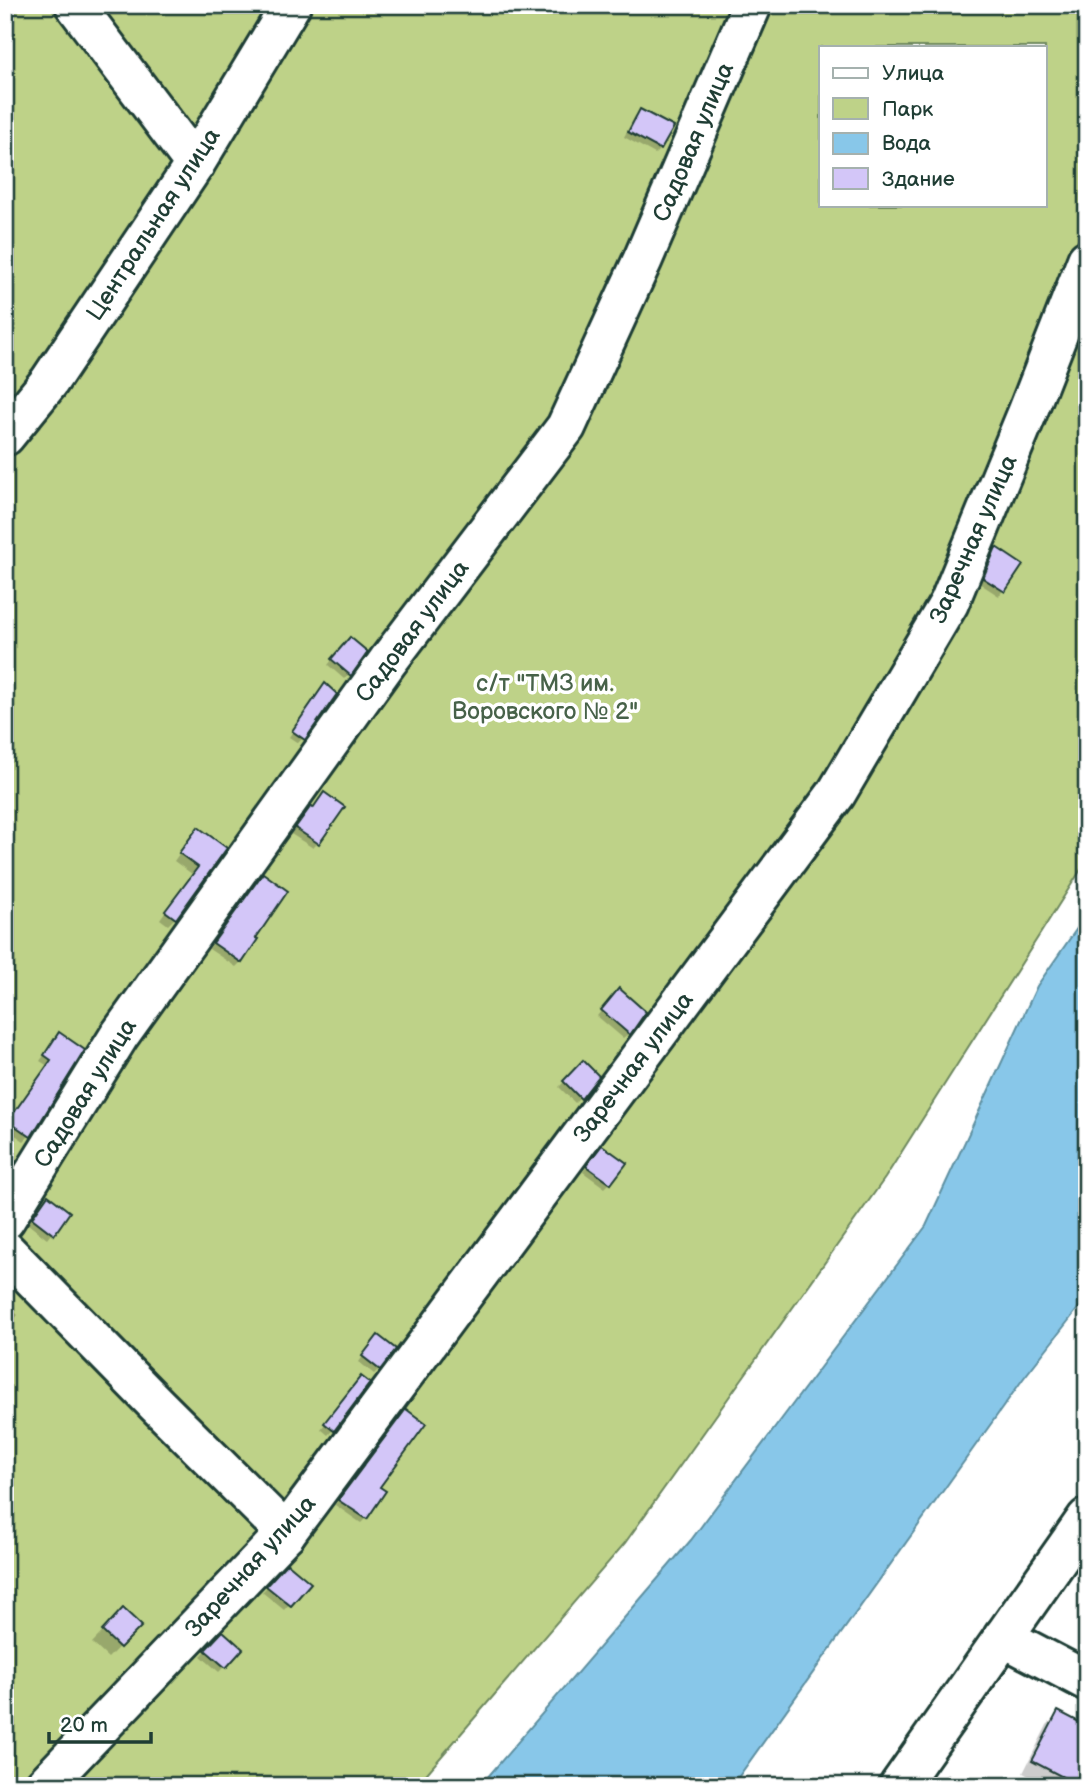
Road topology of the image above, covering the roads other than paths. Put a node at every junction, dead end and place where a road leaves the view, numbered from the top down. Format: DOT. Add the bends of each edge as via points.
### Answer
graph roads {
  1 [pos="75,5"];
  2 [pos="291,5"];
  3 [pos="752,5"];
  4 [pos="195,164"];
  5 [pos="1087,260"];
  6 [pos="5,436"];
  7 [pos="5,1220"];
  8 [pos="5,1250"];
  9 [pos="1087,1518"];
  10 [pos="286,1533"];
  11 [pos="1003,1637"];
  12 [pos="1087,1681"];
  13 [pos="44,1786"];
  14 [pos="899,1786"];
  1 -- 4 [label="street"];
  2 -- 4 [label="street, Центральная улица"];
  3 -- 7 [label="street, Садовая улица" via="566,427 388,662 136,1013"];
  4 -- 6 [label="street, Центральная улица" via="49,382"];
  5 -- 10 [label="street, Заречная улица" via="949,603 836,794"];
  8 -- 10 [label="street"];
  9 -- 11 [label="street"];
  10 -- 13 [label="street, Заречная улица"];
  11 -- 12 [label="street"];
  11 -- 14 [label="street"];
}
